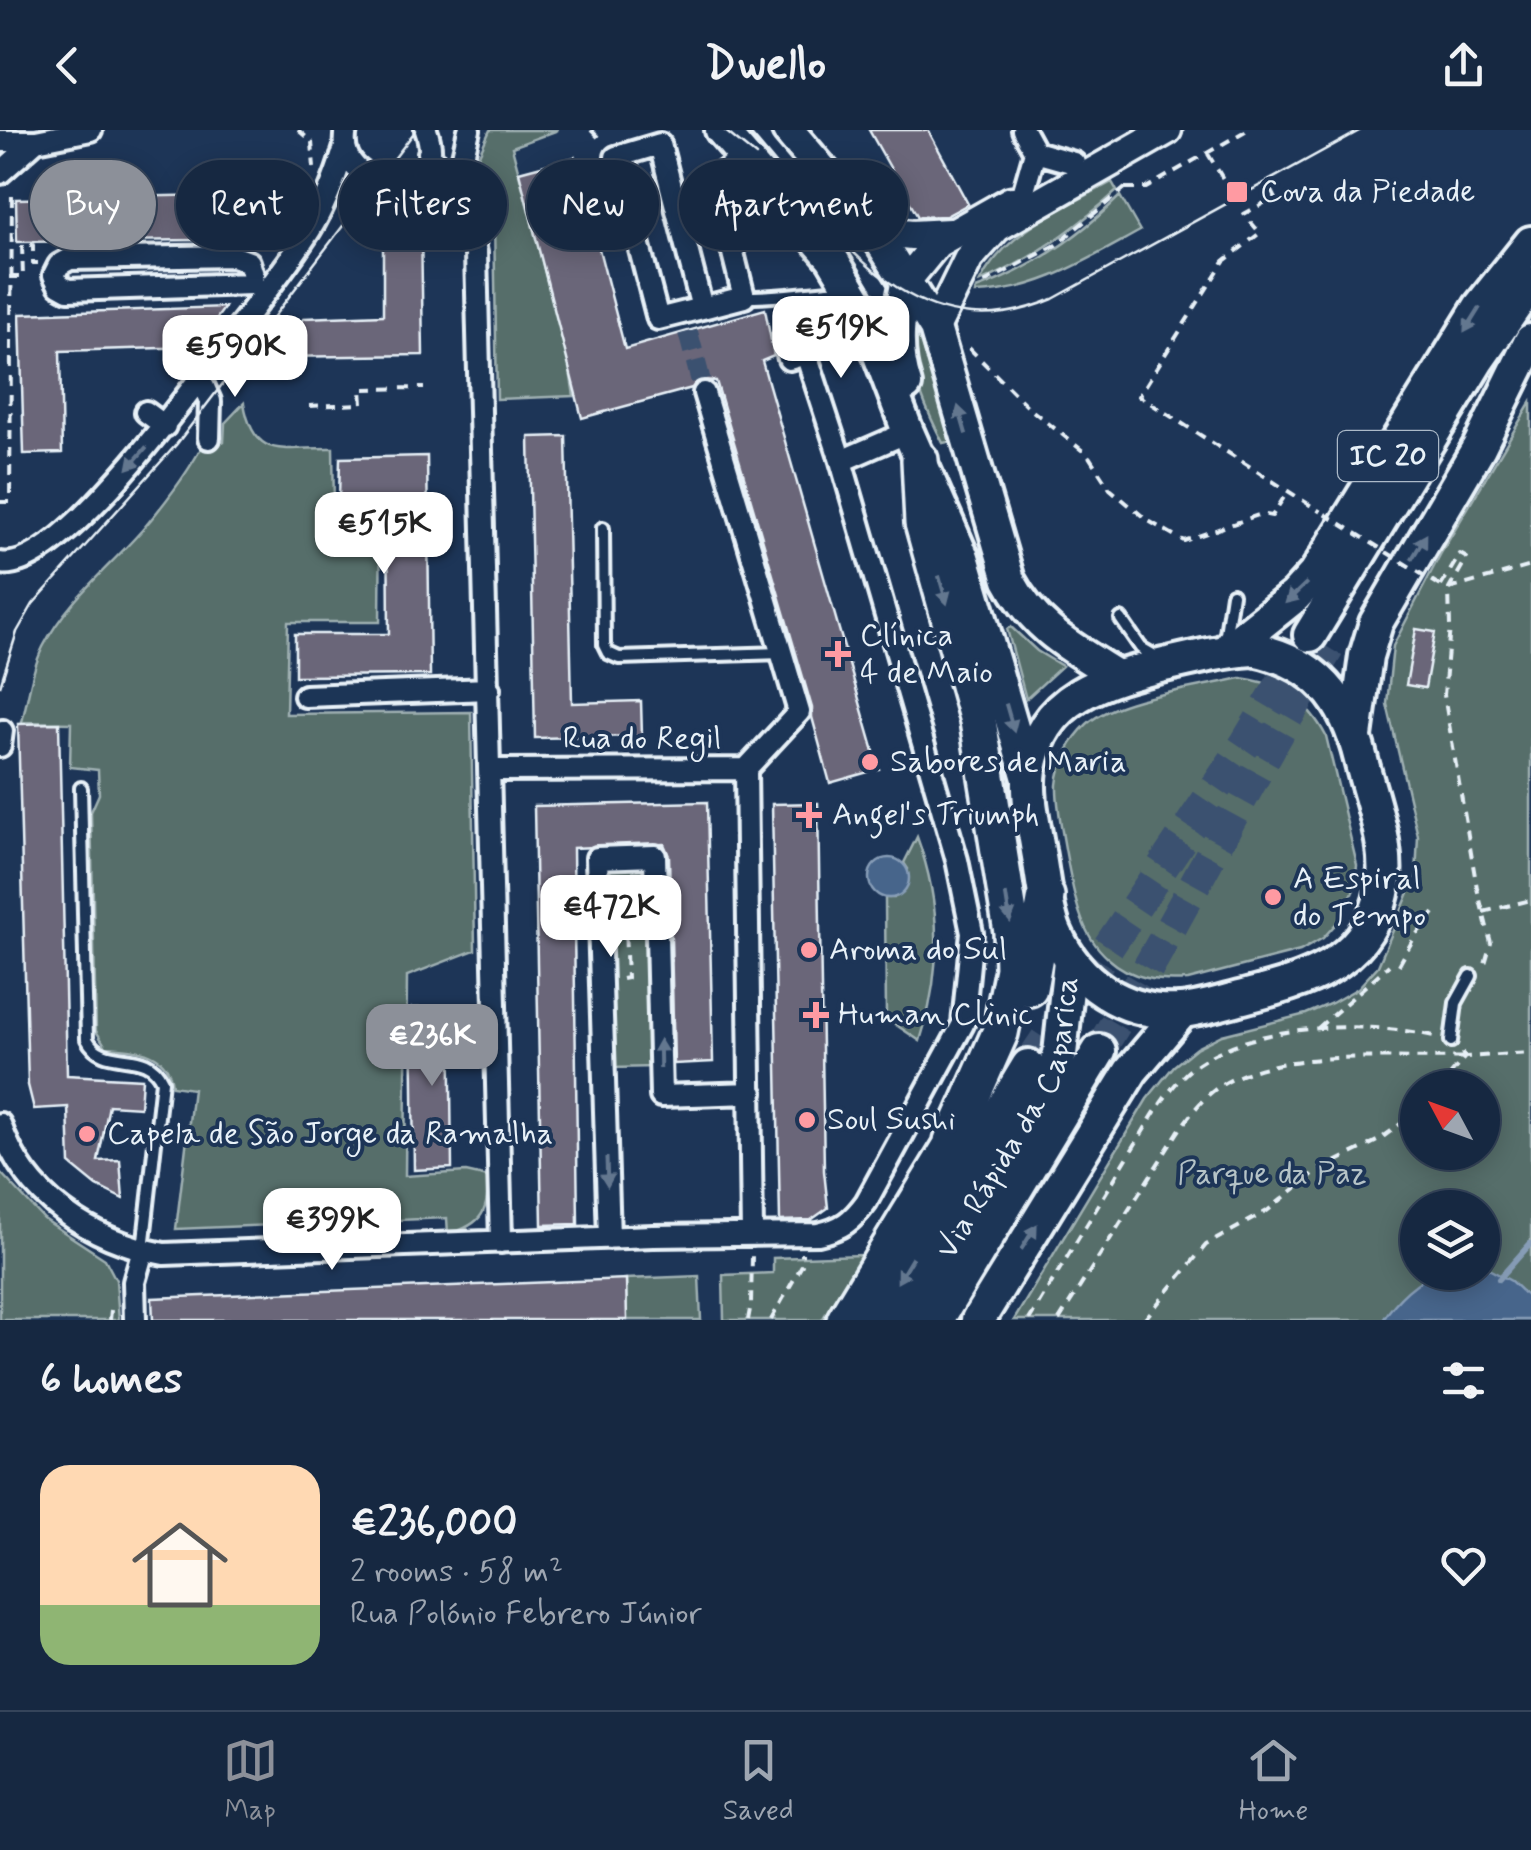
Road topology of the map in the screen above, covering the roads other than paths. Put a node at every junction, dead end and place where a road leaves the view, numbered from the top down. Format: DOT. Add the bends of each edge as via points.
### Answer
graph roads {
  1 [pos="90,130"];
  2 [pos="469,130"];
  3 [pos="788,130"];
  4 [pos="1023,130"];
  5 [pos="1133,130"];
  6 [pos="1167,130"];
  7 [pos="344,136"];
  8 [pos="727,137"];
  9 [pos="0,141"];
  10 [pos="36,142"];
  11 [pos="1036,152"];
  12 [pos="352,160"];
  13 [pos="462,160"];
  14 [pos="814,160"];
  15 [pos="1074,163"];
  16 [pos="3,169"];
  17 [pos="1023,194"];
  18 [pos="678,212"];
  19 [pos="950,233"];
  20 [pos="908,235"];
  21 [pos="1531,243"];
  22 [pos="476,250"];
  23 [pos="732,250"];
  24 [pos="887,250"];
  25 [pos="233,256"];
  26 [pos="907,280"];
  27 [pos="1531,282"];
  28 [pos="744,297"];
  29 [pos="857,301"];
  30 [pos="691,318"];
  31 [pos="935,328"];
  32 [pos="1531,337"];
  33 [pos="200,378"];
  34 [pos="704,394"];
  35 [pos="146,412"];
  36 [pos="164,426"];
  37 [pos="209,438"];
  38 [pos="914,446"];
  39 [pos="840,460"];
  40 [pos="603,528"];
  41 [pos="963,557"];
  42 [pos="2,564"];
  43 [pos="1232,594"];
  44 [pos="1121,619"];
  45 [pos="1220,652"];
  46 [pos="782,653"];
  47 [pos="1170,664"];
  48 [pos="1117,676"];
  49 [pos="490,689"];
  50 [pos="305,696"];
  51 [pos="1355,736"];
  52 [pos="746,769"];
  53 [pos="492,770"];
  54 [pos="1029,782"];
  55 [pos="80,788"];
  56 [pos="1046,896"];
  57 [pos="1070,961"];
  58 [pos="1471,976"];
  59 [pos="1182,1010"];
  60 [pos="1451,1041"];
  61 [pos="1099,1052"];
  62 [pos="1028,1066"];
  63 [pos="752,1093"];
  64 [pos="0,1124"];
  65 [pos="952,1141"];
  66 [pos="752,1235"];
  67 [pos="609,1238"];
  68 [pos="501,1242"];
  69 [pos="143,1250"];
  70 [pos="135,1320"];
  71 [pos="845,1320"];
  72 [pos="876,1320"];
  73 [pos="906,1320"];
  74 [pos="937,1320"];
  75 [pos="978,1320"];
  1 -- 10 [label="street"];
  2 -- 13 [label="street"];
  3 -- 14 [label="main road"];
  4 -- 11 [label="street"];
  5 -- 15 [label="main road"];
  6 -- 31 [label="main road" via="985,238"];
  7 -- 12 [label="street"];
  7 -- 33 [label="street" via="334,182 310,231"];
  8 -- 29 [label="main road" via="832,258"];
  9 -- 10 [label="street"];
  10 -- 16 [label="street"];
  11 -- 15 [label="street"];
  11 -- 17 [label="street"];
  15 -- 17 [label="main road"];
  17 -- 19 [label="main road"];
  18 -- 30 [label="street"];
  18 -- 30 [label="street" via="660,144 616,157 658,319"];
  19 -- 20 [label="main road"];
  19 -- 26 [label="main road"];
  21 -- 45 [label="highway, IC 20, one-way" via="1480,307 1316,573"];
  22 -- 49 [label="street"];
  23 -- 28 [label="street"];
  24 -- 26 [label="main road"];
  25 -- 25 [label="street" via="70,260 54,275 68,290 251,284 248,262"];
  26 -- 31 [label="main road"];
  26 -- 41 [label="main road" via="898,321 899,363 948,488"];
  27 -- 32 [label="highway" via="1477,361 1320,641 1455,434"];
  28 -- 29 [label="lane" via="807,292"];
  28 -- 30 [label="street"];
  29 -- 38 [label="main road"];
  29 -- 39 [label="street" via="784,338 789,359 806,354"];
  48 -- 31 [label="main road, one-way" via="1036,621 1009,580"];
  51 -- 32 [label="highway, IC 20, one-way" via="1376,623 1479,447"];
  33 -- 36 [label="street"];
  33 -- 37 [label="street" via="210,400"];
  34 -- 46 [label="street"];
  35 -- 36 [label="street"];
  36 -- 42 [label="street, one-way" via="84,514 34,555"];
  38 -- 39 [label="street"];
  38 -- 41 [label="main road"];
  38 -- 65 [label="highway, one-way" via="924,523 978,721 1012,932 1000,1033"];
  39 -- 66 [label="street" via="957,860 972,933 963,1024 856,1216 838,1230"];
  40 -- 46 [label="lane" via="604,644 611,655"];
  41 -- 54 [label="main road, one-way"];
  43 -- 45 [label="lane"];
  44 -- 47 [label="lane" via="1141,648"];
  45 -- 47 [label="highway"];
  45 -- 51 [label="highway" via="1276,654 1310,670 1347,715"];
  46 -- 52 [label="street" via="799,712"];
  47 -- 48 [label="highway"];
  48 -- 54 [label="highway" via="1061,708 1038,743"];
  49 -- 50 [label="street"];
  49 -- 53 [label="street"];
  51 -- 59 [label="highway" via="1384,862 1381,898 1365,935 1342,960 1309,979"];
  52 -- 53 [label="street, Rua do Regil"];
  52 -- 63 [label="street, Rua do Regil"];
  53 -- 68 [label="street"];
  54 -- 56 [label="highway"];
  55 -- 69 [label="lane" via="88,1039 104,1056 146,1062 162,1080"];
  56 -- 57 [label="highway"];
  56 -- 65 [label="highway" via="1018,1037"];
  57 -- 59 [label="highway" via="1128,1004"];
  57 -- 73 [label="highway, Via Rápida da Caparica" via="1060,1054 1050,1082"];
  58 -- 60 [label="lane" via="1456,1003"];
  75 -- 59 [label="highway, Via Rápida da Caparica, one-way" via="1132,1071"];
  61 -- 74 [label="highway"];
  62 -- 72 [label="highway, one-way"];
  63 -- 66 [label="street, Rua do Regil"];
  63 -- 67 [label="street, one-way" via="661,1096 655,856 597,858"];
  64 -- 69 [label="street" via="22,1169 54,1204 108,1239"];
  65 -- 71 [label="highway"];
  66 -- 67 [label="street"];
  67 -- 68 [label="street"];
  68 -- 69 [label="street"];
  69 -- 70 [label="street" via="134,1282"];
}
